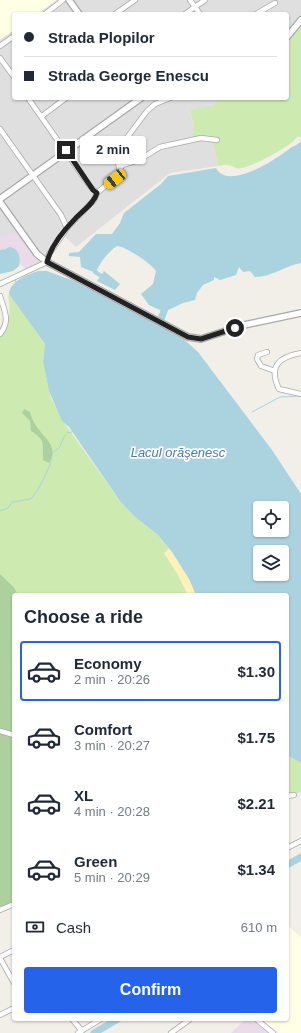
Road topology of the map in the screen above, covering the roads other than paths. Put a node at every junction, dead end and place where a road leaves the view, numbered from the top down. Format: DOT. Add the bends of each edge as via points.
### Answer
graph roads {
  1 [pos="63,0"];
  2 [pos="69,0"];
  3 [pos="135,0"];
  4 [pos="190,0"];
  5 [pos="205,0"];
  6 [pos="275,3"];
  7 [pos="195,7"];
  8 [pos="48,12"];
  9 [pos="78,12"];
  10 [pos="118,12"];
  11 [pos="188,12"];
  12 [pos="199,12"];
  13 [pos="259,12"];
  14 [pos="301,20"];
  15 [pos="289,35"];
  16 [pos="12,37"];
  17 [pos="0,46"];
  18 [pos="0,58"];
  19 [pos="12,74"];
  20 [pos="30,100"];
  21 [pos="63,100"];
  22 [pos="138,100"];
  23 [pos="166,100"];
  24 [pos="42,116"];
  25 [pos="0,129"];
  26 [pos="217,140"];
  27 [pos="66,150"];
  28 [pos="119,168"];
  29 [pos="33,174"];
  30 [pos="97,193"];
  31 [pos="0,199"];
  32 [pos="0,202"];
  33 [pos="67,228"];
  34 [pos="47,262"];
  35 [pos="1,283"];
  36 [pos="0,288"];
  37 [pos="0,296"];
  38 [pos="301,313"];
  39 [pos="0,334"];
  40 [pos="267,352"];
  41 [pos="301,353"];
  42 [pos="275,371"];
  43 [pos="301,394"];
  44 [pos="0,731"];
  45 [pos="12,734"];
  46 [pos="294,795"];
  47 [pos="289,796"];
  48 [pos="301,841"];
  49 [pos="289,847"];
  50 [pos="12,905"];
  51 [pos="0,910"];
  52 [pos="12,951"];
  53 [pos="0,957"];
  54 [pos="12,979"];
  55 [pos="12,1009"];
  56 [pos="0,1015"];
  57 [pos="73,1021"];
  58 [pos="99,1021"];
  59 [pos="188,1021"];
  60 [pos="258,1021"];
  61 [pos="80,1032"];
  62 [pos="171,1033"];
  63 [pos="273,1033"];
  1 -- 8 [label="street"];
  2 -- 9 [label="street"];
  3 -- 10 [label="street"];
  4 -- 7 [label="street"];
  5 -- 7 [label="street"];
  6 -- 13 [label="street"];
  7 -- 11 [label="street"];
  7 -- 12 [label="street"];
  14 -- 15 [label="street"];
  16 -- 17 [label="street"];
  18 -- 19 [label="street"];
  20 -- 24 [label="street"];
  21 -- 24 [label="street"];
  22 -- 27 [label="street"];
  23 -- 28 [label="street" via="150,108 129,133 117,151"];
  24 -- 27 [label="street"];
  25 -- 29 [label="street"];
  26 -- 28 [label="street" via="201,138 160,147"];
  27 -- 29 [label="street"];
  27 -- 30 [label="street"];
  28 -- 30 [label="street" via="115,179"];
  29 -- 31 [label="street"];
  29 -- 33 [label="street" via="62,215"];
  30 -- 33 [label="street" via="94,200"];
  32 -- 34 [label="street" via="37,254"];
  33 -- 34 [label="street" via="49,254"];
  34 -- 35 [label="street"];
  34 -- 38 [label="street" via="193,339"];
  35 -- 36 [label="street"];
  37 -- 39 [label="street" via="7,319"];
  40 -- 42 [label="street" via="258,355 257,358 261,366"];
  41 -- 42 [label="street" via="282,359 276,364"];
  42 -- 43 [label="street" via="279,389"];
  44 -- 45 [label="street"];
  46 -- 47 [label="street"];
  48 -- 49 [label="street"];
  50 -- 51 [label="street"];
  52 -- 53 [label="street"];
  53 -- 54 [label="street"];
  55 -- 56 [label="street"];
  57 -- 61 [label="street"];
  58 -- 61 [label="street"];
  59 -- 62 [label="street"];
  60 -- 63 [label="street"];
}
